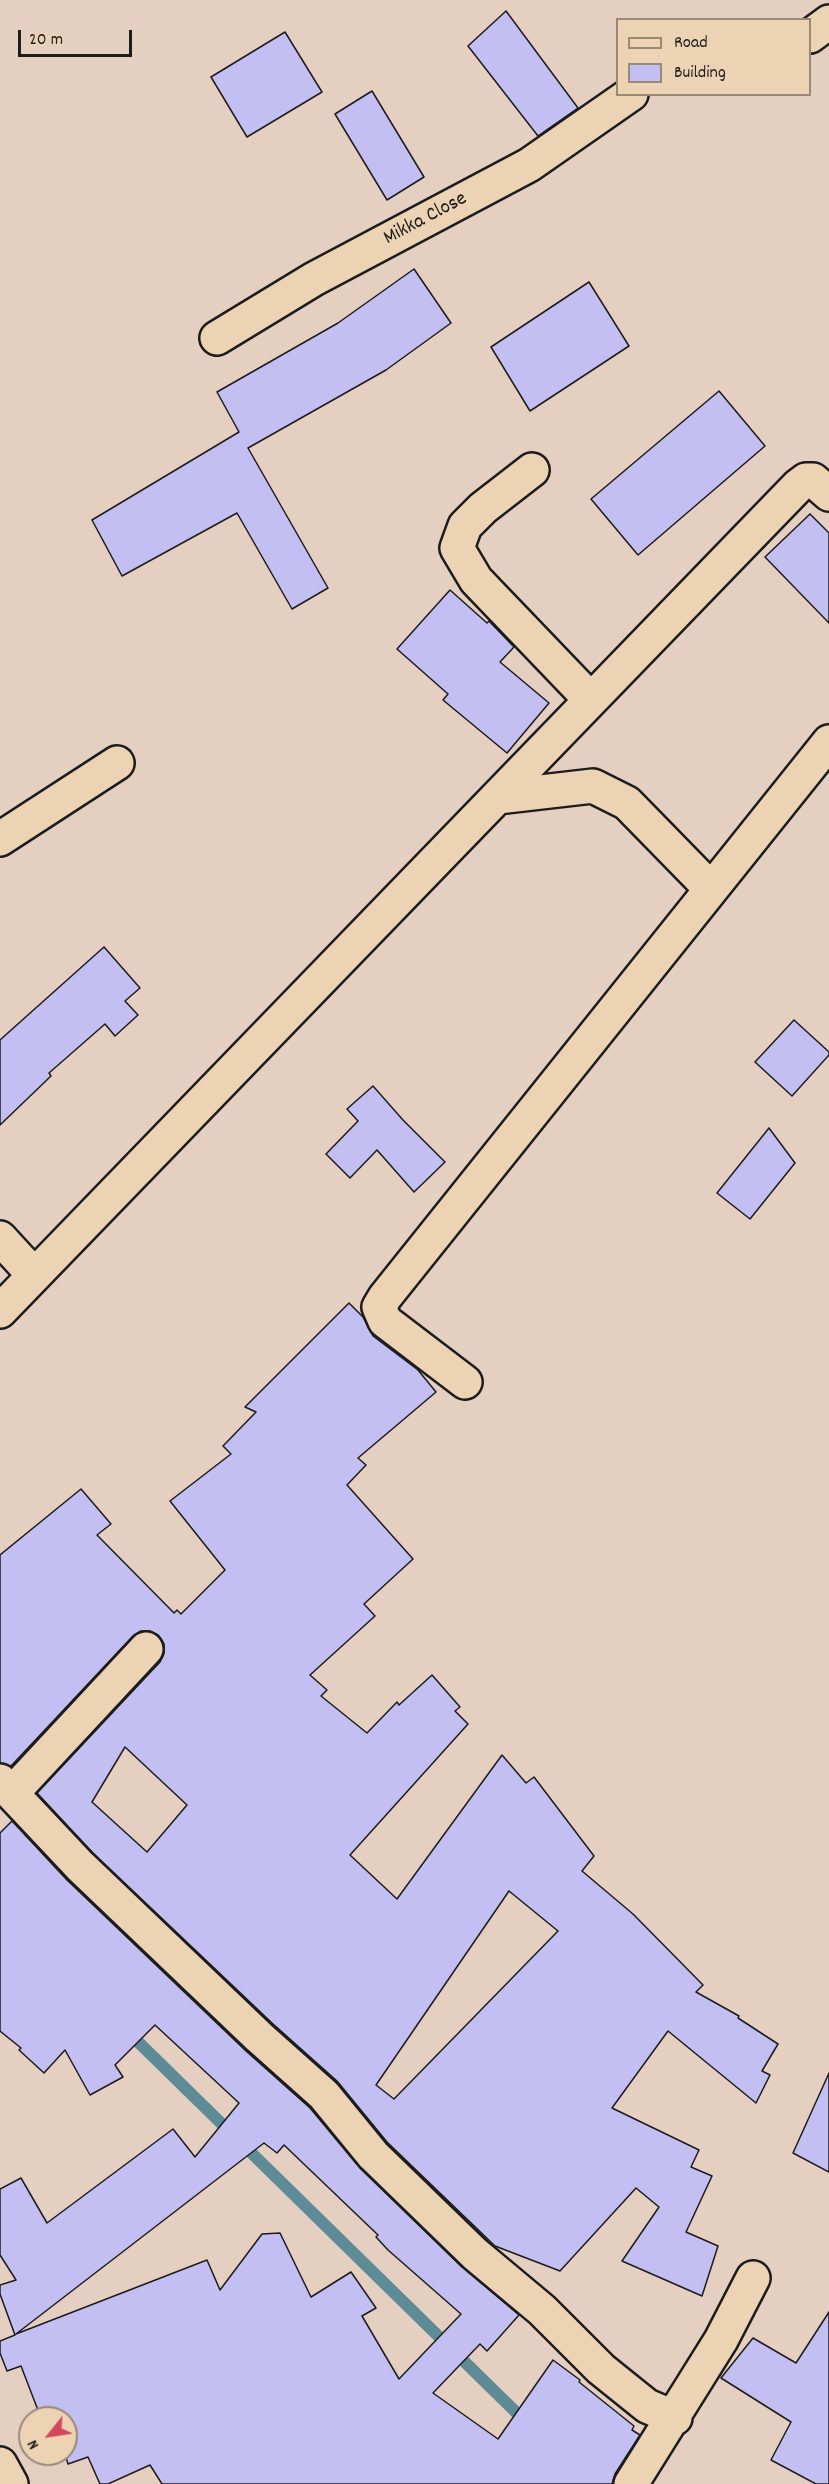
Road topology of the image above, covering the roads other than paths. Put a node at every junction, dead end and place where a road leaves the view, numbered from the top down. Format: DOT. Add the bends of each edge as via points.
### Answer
graph roads {
  1 [pos="829,22"];
  2 [pos="811,35"];
  3 [pos="628,96"];
  4 [pos="217,338"];
  5 [pos="532,470"];
  6 [pos="829,494"];
  7 [pos="591,700"];
  8 [pos="829,742"];
  9 [pos="117,763"];
  10 [pos="498,797"];
  11 [pos="0,839"];
  12 [pos="711,889"];
  13 [pos="0,1238"];
  14 [pos="34,1275"];
  15 [pos="0,1311"];
  16 [pos="465,1382"];
  17 [pos="146,1649"];
  18 [pos="6,1787"];
  19 [pos="753,2278"];
  20 [pos="675,2418"];
  21 [pos="0,2464"];
  22 [pos="11,2484"];
  23 [pos="631,2484"];
  1 -- 2 [label="street"];
  3 -- 4 [label="street, Mikka Close" via="529,165 314,279"];
  5 -- 7 [label="street" via="483,507 465,526 457,548 476,580"];
  6 -- 7 [label="street" via="813,480 798,486"];
  7 -- 10 [label="street"];
  8 -- 12 [label="street"];
  9 -- 11 [label="street"];
  10 -- 12 [label="street" via="593,786 627,803"];
  10 -- 14 [label="street"];
  12 -- 16 [label="street" via="379,1307 385,1321"];
  13 -- 14 [label="street"];
  14 -- 15 [label="street"];
  17 -- 18 [label="street"];
  18 -- 20 [label="street" via="80,1866 324,2095 373,2155 475,2254 542,2310 600,2369 647,2406"];
  19 -- 20 [label="street"];
  20 -- 23 [label="street"];
  21 -- 22 [label="street"];
}
